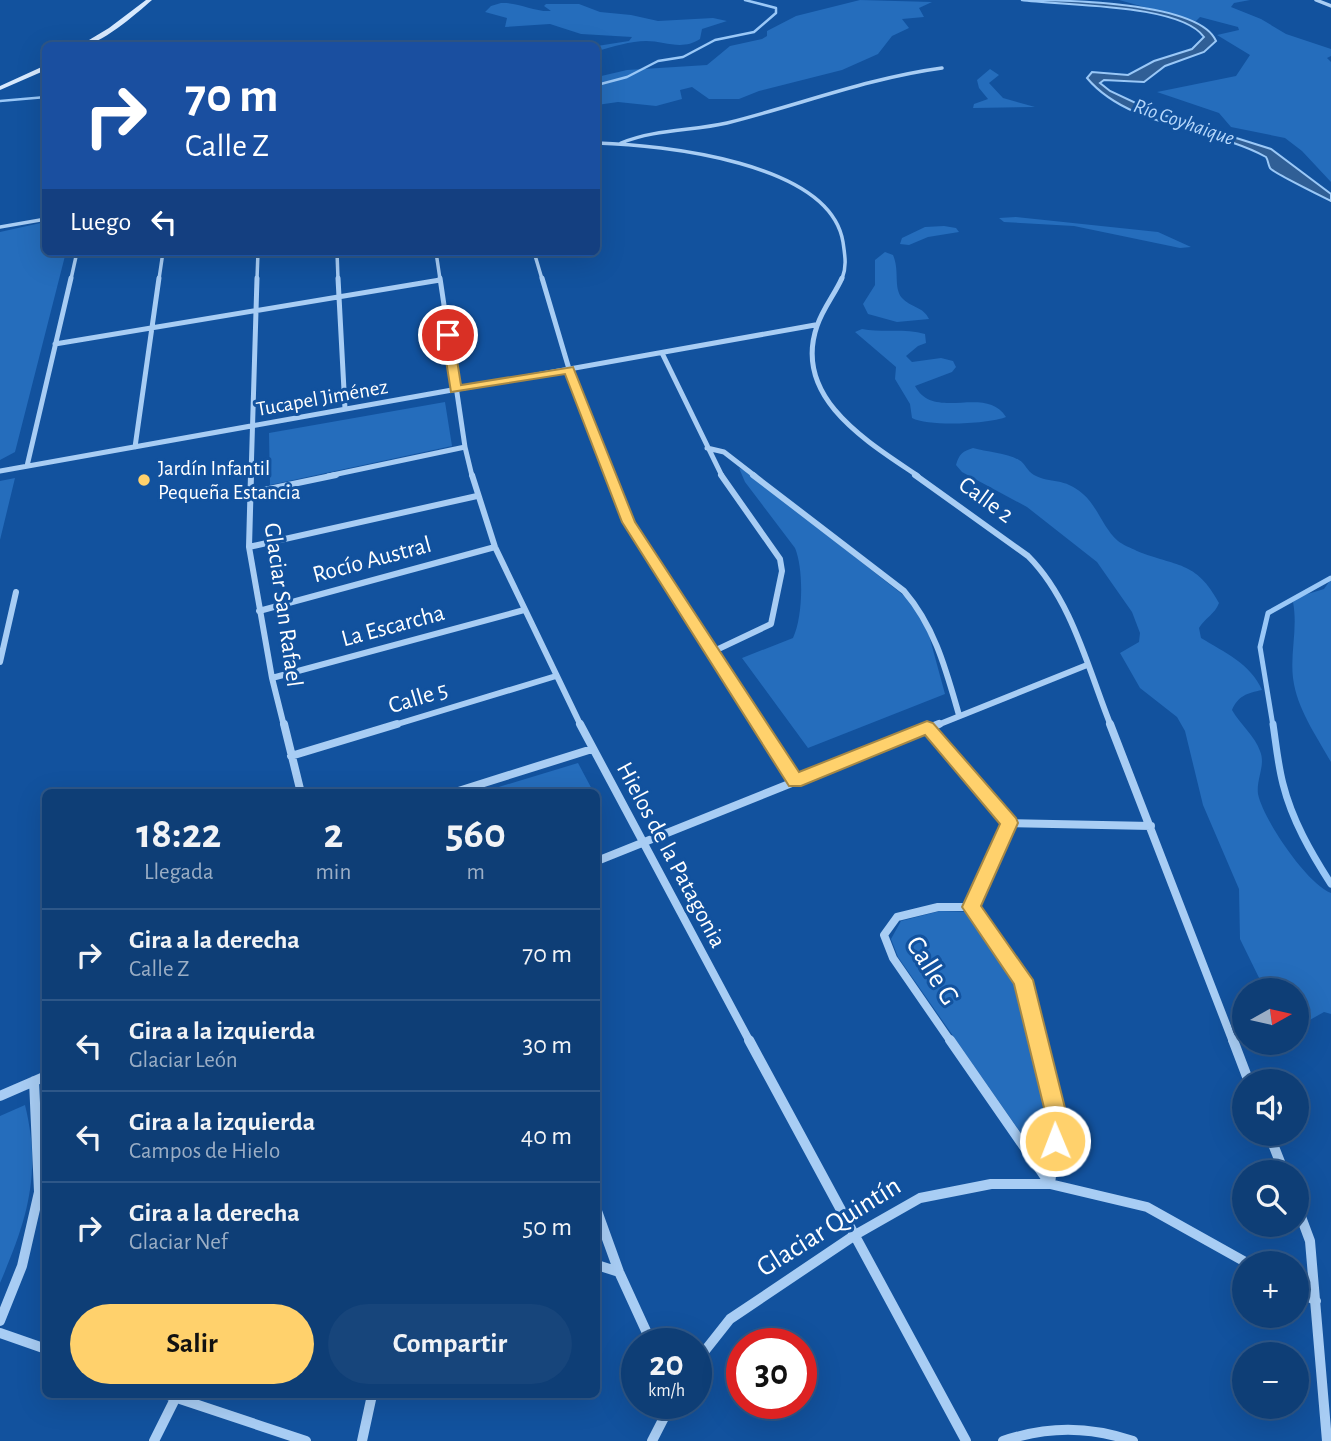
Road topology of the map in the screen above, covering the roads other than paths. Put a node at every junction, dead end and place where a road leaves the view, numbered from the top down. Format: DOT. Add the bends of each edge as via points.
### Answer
graph roads {
  1 [pos="149,0"];
  2 [pos="161,0"];
  3 [pos="1316,0"];
  4 [pos="1331,6"];
  5 [pos="129,26"];
  6 [pos="89,42"];
  7 [pos="42,62"];
  8 [pos="942,68"];
  9 [pos="42,69"];
  10 [pos="8,75"];
  11 [pos="0,88"];
  12 [pos="600,143"];
  13 [pos="621,143"];
  14 [pos="42,220"];
  15 [pos="0,227"];
  16 [pos="77,256"];
  17 [pos="162,256"];
  18 [pos="258,256"];
  19 [pos="337,256"];
  20 [pos="437,256"];
  21 [pos="535,256"];
  22 [pos="440,280"];
  23 [pos="340,297"];
  24 [pos="258,310"];
  25 [pos="815,325"];
  26 [pos="152,328"];
  27 [pos="55,344"];
  28 [pos="662,353"];
  29 [pos="569,369"];
  30 [pos="456,390"];
  31 [pos="345,410"];
  32 [pos="254,426"];
  33 [pos="135,447"];
  34 [pos="465,447"];
  35 [pos="707,448"];
  36 [pos="27,466"];
  37 [pos="0,471"];
  38 [pos="250,494"];
  39 [pos="477,496"];
  40 [pos="249,547"];
  41 [pos="495,547"];
  42 [pos="16,592"];
  43 [pos="524,610"];
  44 [pos="259,611"];
  45 [pos="712,652"];
  46 [pos="0,662"];
  47 [pos="1087,665"];
  48 [pos="556,676"];
  49 [pos="272,678"];
  50 [pos="959,715"];
  51 [pos="927,727"];
  52 [pos="592,749"];
  53 [pos="291,756"];
  54 [pos="795,781"];
  55 [pos="300,789"];
  56 [pos="465,789"];
  57 [pos="1010,823"];
  58 [pos="1151,826"];
  59 [pos="642,842"];
  60 [pos="600,859"];
  61 [pos="972,907"];
  62 [pos="1244,1069"];
  63 [pos="42,1078"];
  64 [pos="34,1081"];
  65 [pos="0,1096"];
  66 [pos="1050,1184"];
  67 [pos="600,1219"];
  68 [pos="855,1236"];
  69 [pos="1309,1237"];
  70 [pos="1232,1254"];
  71 [pos="600,1266"];
  72 [pos="619,1272"];
  73 [pos="1309,1297"];
  74 [pos="1316,1301"];
  75 [pos="0,1321"];
  76 [pos="645,1328"];
  77 [pos="0,1332"];
  78 [pos="712,1342"];
  79 [pos="42,1348"];
  80 [pos="173,1398"];
  81 [pos="180,1398"];
  82 [pos="371,1398"];
  83 [pos="663,1419"];
  84 [pos="154,1441"];
  85 [pos="306,1441"];
  86 [pos="362,1441"];
  87 [pos="652,1441"];
  88 [pos="966,1441"];
  89 [pos="1003,1441"];
  90 [pos="1133,1441"];
  91 [pos="1327,1441"];
  1 -- 6 [label="main road"];
  2 -- 5 [label="main road"];
  3 -- 4 [label="street"];
  7 -- 10 [label="main road"];
  8 -- 13 [label="street" via="905,73 723,123 637,136"];
  9 -- 11 [label="main road"];
  12 -- 13 [label="street, Calle 2"];
  13 -- 25 [label="street, Calle 2" via="734,160 789,183 821,206 841,233 846,262 840,283"];
  14 -- 15 [label="street"];
  16 -- 27 [label="street"];
  17 -- 26 [label="street"];
  18 -- 24 [label="street, Glaciar San Rafael"];
  19 -- 23 [label="street"];
  20 -- 22 [label="street, Hielos de la Patagonia"];
  21 -- 29 [label="street"];
  22 -- 23 [label="street"];
  22 -- 30 [label="street, Hielos de la Patagonia"];
  23 -- 24 [label="street"];
  23 -- 31 [label="street"];
  24 -- 26 [label="street"];
  24 -- 32 [label="street, Glaciar San Rafael"];
  25 -- 28 [label="street, Tucapel Jiménez"];
  25 -- 47 [label="street, Calle 2" via="812,364 836,413 1037,563 1064,606"];
  26 -- 27 [label="street"];
  26 -- 33 [label="street"];
  27 -- 36 [label="street"];
  28 -- 29 [label="street, Tucapel Jiménez"];
  28 -- 35 [label="street"];
  29 -- 30 [label="street, Tucapel Jiménez"];
  29 -- 45 [label="street" via="628,522"];
  30 -- 31 [label="street, Tucapel Jiménez"];
  30 -- 34 [label="street, Hielos de la Patagonia"];
  31 -- 32 [label="street, Tucapel Jiménez"];
  32 -- 33 [label="street, Tucapel Jiménez"];
  32 -- 38 [label="street, Glaciar San Rafael"];
  33 -- 36 [label="street, Tucapel Jiménez"];
  34 -- 38 [label="street"];
  34 -- 39 [label="street, Hielos de la Patagonia"];
  35 -- 45 [label="street" via="735,498 780,559 782,571 771,624"];
  35 -- 50 [label="street" via="724,452 922,609"];
  36 -- 37 [label="street, Tucapel Jiménez"];
  38 -- 40 [label="street, Glaciar San Rafael"];
  39 -- 40 [label="street"];
  39 -- 41 [label="street, Hielos de la Patagonia"];
  40 -- 44 [label="street, Glaciar San Rafael"];
  41 -- 43 [label="street, Hielos de la Patagonia"];
  41 -- 44 [label="street, Rocío Austral"];
  42 -- 46 [label="street"];
  43 -- 48 [label="street, Hielos de la Patagonia"];
  43 -- 49 [label="street, La Escarcha"];
  44 -- 49 [label="street, Glaciar San Rafael"];
  45 -- 54 [label="street"];
  47 -- 50 [label="street"];
  47 -- 58 [label="street, Calle 2"];
  48 -- 52 [label="street, Hielos de la Patagonia"];
  48 -- 53 [label="street, Calle 5"];
  49 -- 53 [label="street, Glaciar San Rafael"];
  50 -- 51 [label="street"];
  51 -- 54 [label="street"];
  51 -- 57 [label="street"];
  52 -- 56 [label="street"];
  52 -- 59 [label="street, Hielos de la Patagonia"];
  53 -- 55 [label="street, Glaciar San Rafael"];
  54 -- 59 [label="street"];
  57 -- 58 [label="street"];
  57 -- 61 [label="street"];
  58 -- 62 [label="street, Calle 2"];
  59 -- 60 [label="street"];
  59 -- 68 [label="street, Hielos de la Patagonia"];
  61 -- 66 [label="street" via="1023,980 1058,1120"];
  61 -- 66 [label="street, Calle G" via="938,906 897,917 884,935 892,958"];
  63 -- 64 [label="street"];
  64 -- 65 [label="street"];
  64 -- 75 [label="street" via="39,1192 22,1266"];
  66 -- 68 [label="street, Glaciar Quintín" via="991,1184 920,1198"];
  66 -- 70 [label="street, Glaciar Quintín" via="1147,1207"];
  67 -- 72 [label="street"];
  68 -- 78 [label="street, Glaciar Quintín" via="730,1319"];
  68 -- 88 [label="street, Hielos de la Patagonia"];
  69 -- 74 [label="street"];
  71 -- 72 [label="street"];
  72 -- 76 [label="street"];
  73 -- 74 [label="street"];
  74 -- 91 [label="street"];
  77 -- 79 [label="street"];
  80 -- 84 [label="street"];
  81 -- 85 [label="street"];
  82 -- 86 [label="street"];
  83 -- 87 [label="street"];
  89 -- 90 [label="street" via="1056,1427 1085,1428"];
}
